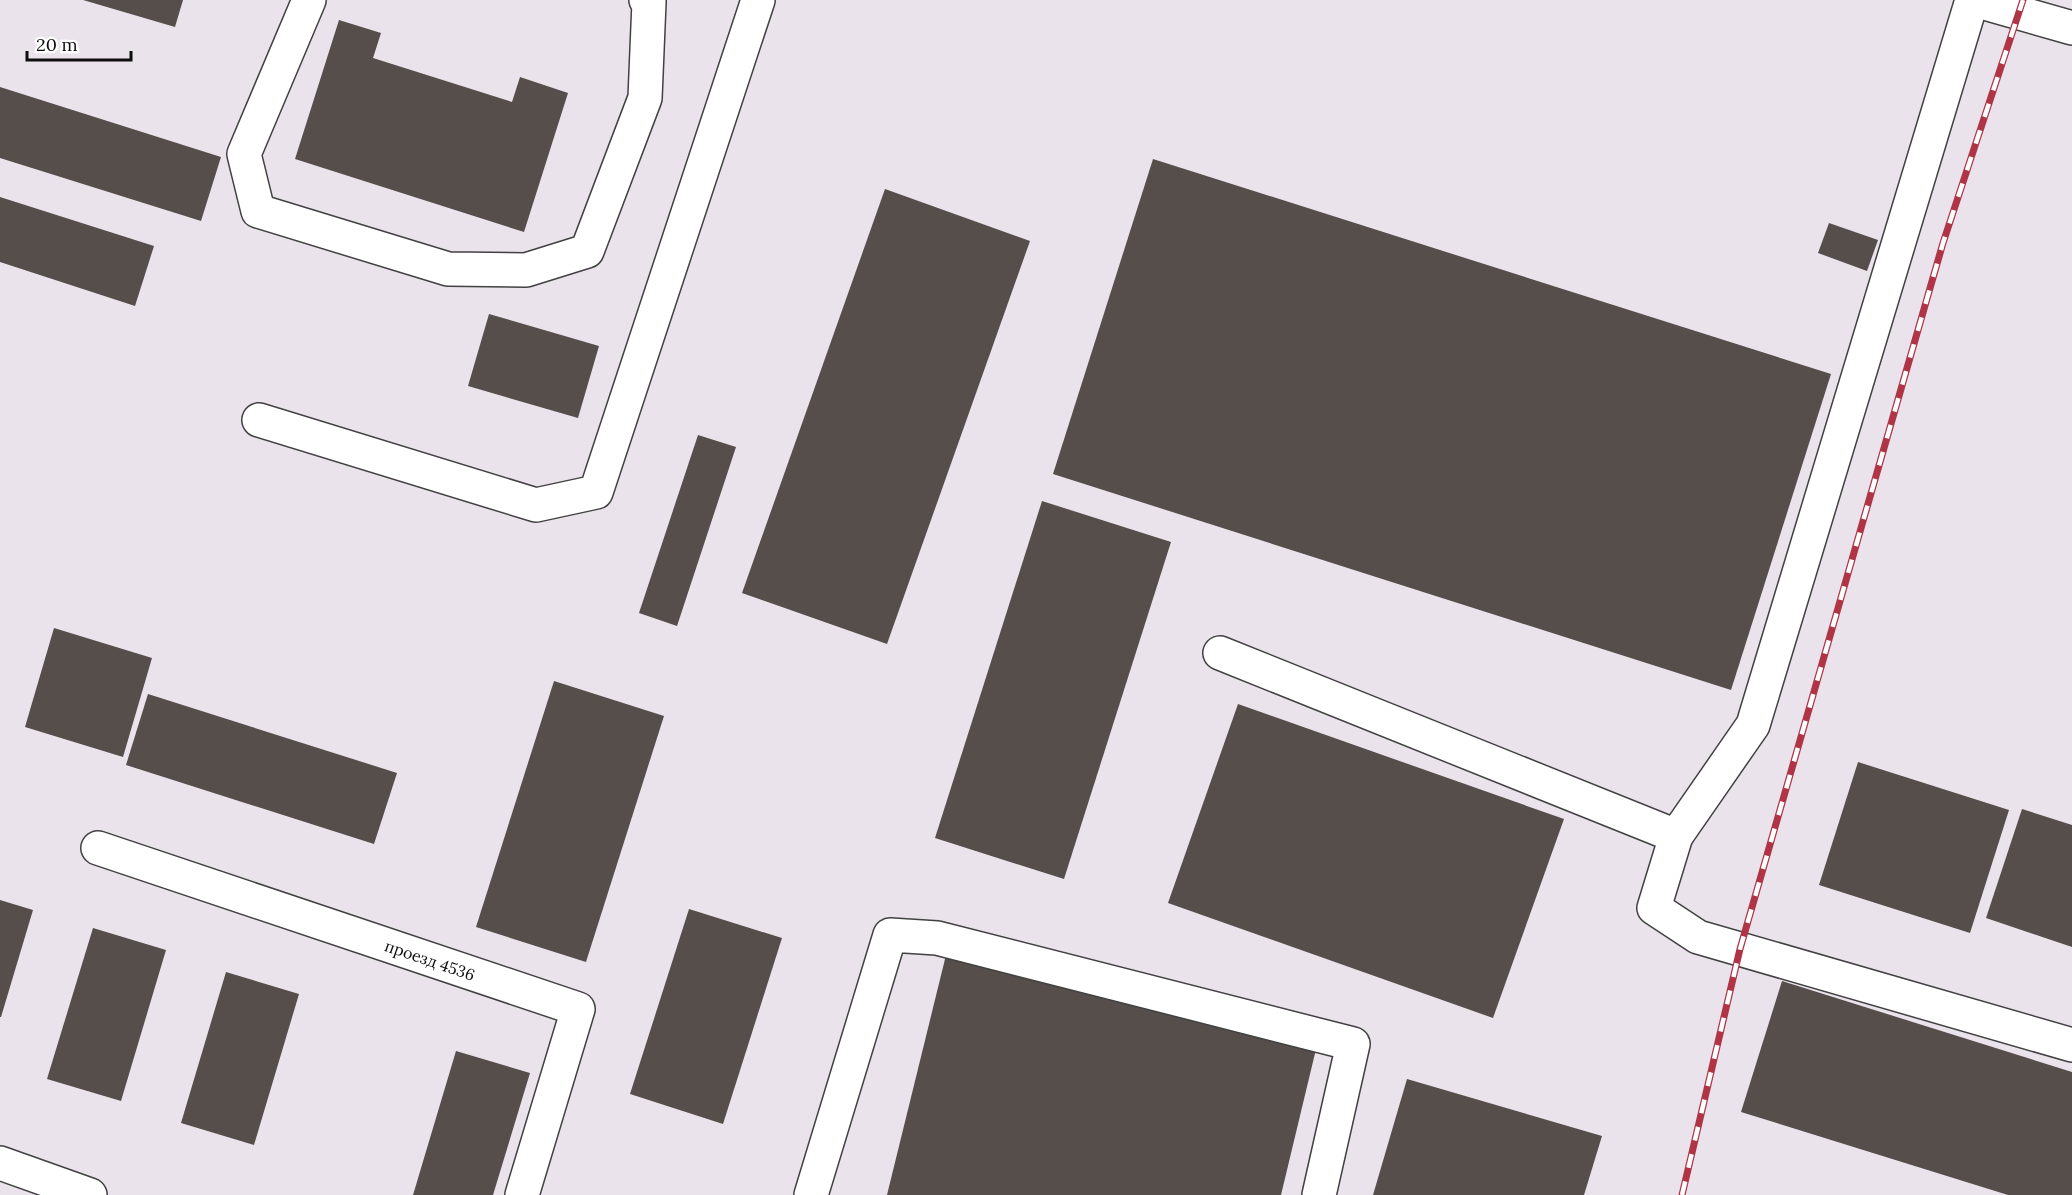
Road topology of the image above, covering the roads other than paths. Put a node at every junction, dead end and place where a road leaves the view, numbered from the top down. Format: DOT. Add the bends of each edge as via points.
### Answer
graph roads {
  1 [pos="309,0"];
  2 [pos="646,0"];
  3 [pos="758,0"];
  4 [pos="1973,0"];
  5 [pos="2062,17"];
  6 [pos="260,420"];
  7 [pos="1220,653"];
  8 [pos="1676,836"];
  9 [pos="98,848"];
  10 [pos="2072,1045"];
  11 [pos="0,1163"];
  12 [pos="90,1195"];
  13 [pos="522,1195"];
  14 [pos="811,1195"];
  15 [pos="1319,1195"];
  1 -- 2 [label="street" via="244,154 258,211 448,269 526,270 587,251 645,98 649,2"];
  3 -- 6 [label="street" via="596,492 536,505"];
  4 -- 5 [label="street"];
  4 -- 8 [label="street" via="1753,725"];
  7 -- 8 [label="street"];
  8 -- 10 [label="street" via="1654,908 1698,937"];
  9 -- 13 [label="street, проезд 4536" via="578,1009"];
  11 -- 12 [label="street"];
  14 -- 15 [label="street" via="890,935 937,938 1353,1044"];
}
